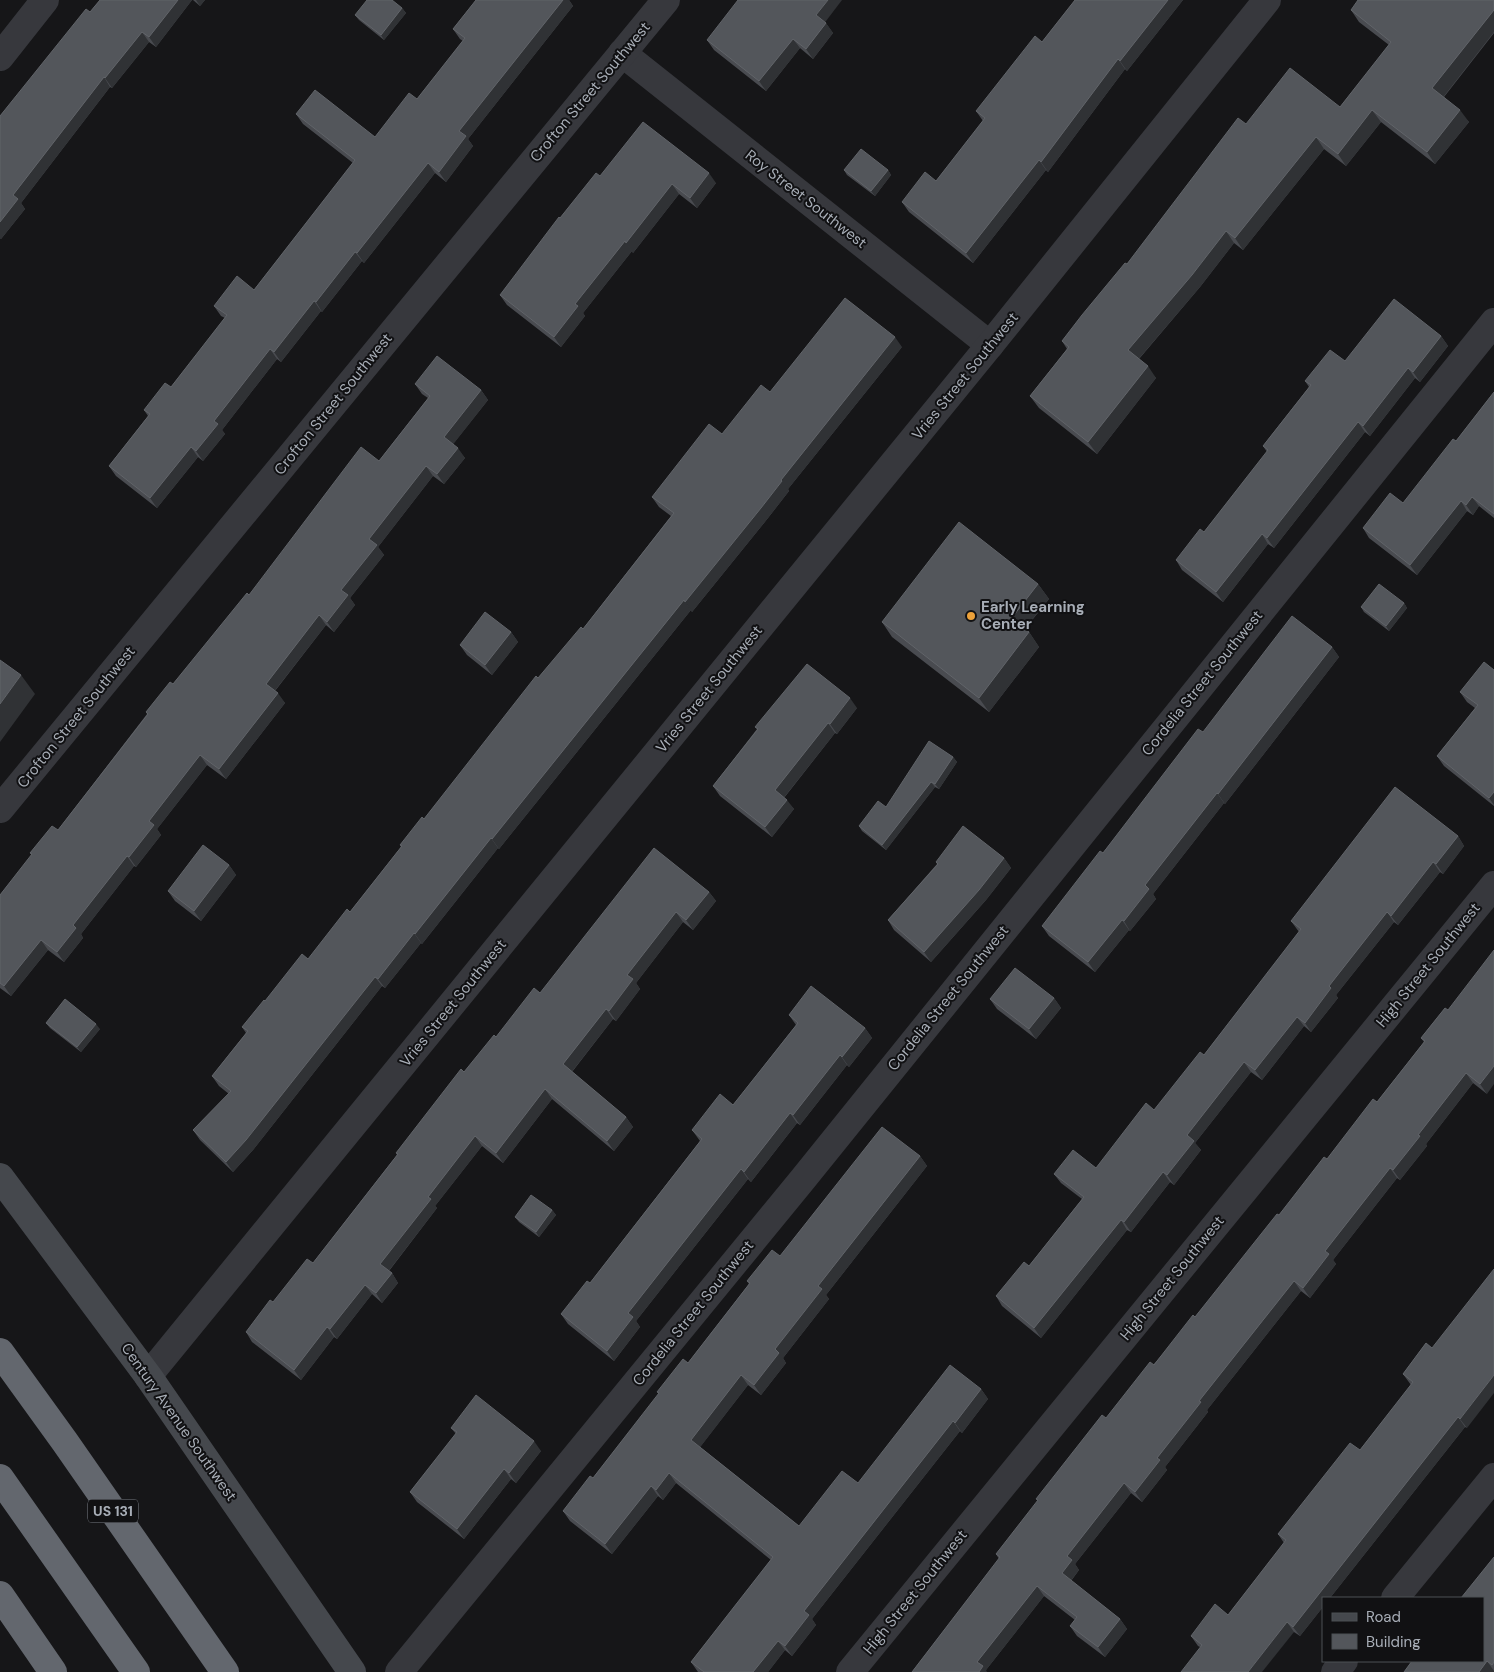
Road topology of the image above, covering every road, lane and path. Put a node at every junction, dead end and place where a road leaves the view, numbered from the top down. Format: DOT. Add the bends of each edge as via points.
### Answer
graph roads {
  1 [pos="45,0"];
  2 [pos="666,0"];
  3 [pos="1267,0"];
  4 [pos="622,53"];
  5 [pos="0,57"];
  6 [pos="1494,322"];
  7 [pos="990,346"];
  8 [pos="0,809"];
  9 [pos="1494,885"];
  10 [pos="0,1176"];
  11 [pos="0,1352"];
  12 [pos="148,1376"];
  13 [pos="0,1478"];
  14 [pos="1494,1478"];
  15 [pos="0,1595"];
  16 [pos="1396,1597"];
  17 [pos="1343,1662"];
  18 [pos="53,1672"];
  19 [pos="136,1672"];
  20 [pos="225,1672"];
  21 [pos="352,1672"];
  22 [pos="399,1672"];
  23 [pos="850,1672"];
  24 [pos="1335,1672"];
  1 -- 5 [label="street"];
  2 -- 4 [label="street, Crofton Street Southwest"];
  3 -- 7 [label="street, Vries Street Southwest"];
  4 -- 7 [label="street, Roy Street Southwest"];
  4 -- 8 [label="street, Crofton Street Southwest"];
  6 -- 22 [label="street, Cordelia Street Southwest"];
  7 -- 12 [label="street, Vries Street Southwest"];
  9 -- 23 [label="street, High Street Southwest"];
  10 -- 12 [label="street, Century Avenue Southwest"];
  11 -- 20 [label="highway, US 131"];
  12 -- 21 [label="street, Century Avenue Southwest"];
  13 -- 19 [label="highway"];
  14 -- 16 [label="street"];
  15 -- 18 [label="highway"];
  17 -- 24 [label="street"];
}
